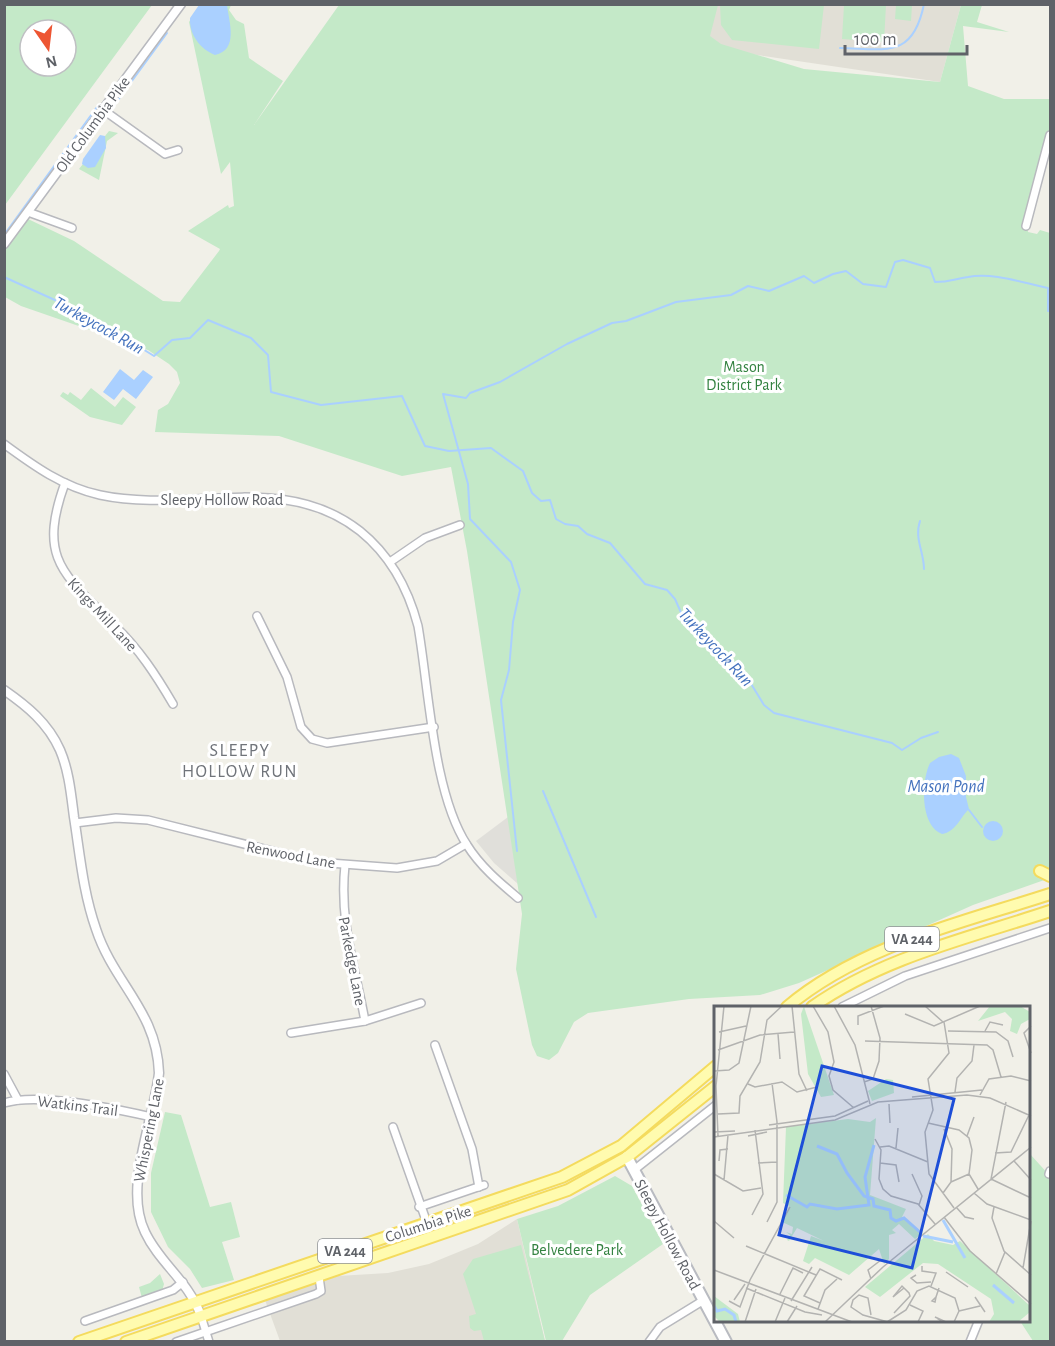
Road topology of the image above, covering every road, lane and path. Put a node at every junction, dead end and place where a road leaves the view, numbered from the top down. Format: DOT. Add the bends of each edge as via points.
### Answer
graph roads {
  1 [pos="181,4"];
  2 [pos="102,109"];
  3 [pos="1050,135"];
  4 [pos="178,150"];
  5 [pos="28,212"];
  6 [pos="1026,226"];
  7 [pos="72,228"];
  8 [pos="4,244"];
  9 [pos="4,444"];
  10 [pos="65,483"];
  11 [pos="460,525"];
  12 [pos="390,562"];
  13 [pos="257,616"];
  14 [pos="4,690"];
  15 [pos="173,704"];
  16 [pos="434,727"];
  17 [pos="75,823"];
  18 [pos="466,844"];
  19 [pos="345,865"];
  20 [pos="1050,894"];
  21 [pos="518,898"];
  22 [pos="1050,911"];
  23 [pos="1050,928"];
  24 [pos="421,1003"];
  25 [pos="788,1006"];
  26 [pos="813,1006"];
  27 [pos="844,1006"];
  28 [pos="365,1021"];
  29 [pos="291,1033"];
  30 [pos="435,1045"];
  31 [pos="714,1068"];
  32 [pos="4,1074"];
  33 [pos="714,1088"];
  34 [pos="18,1100"];
  35 [pos="4,1103"];
  36 [pos="714,1107"];
  37 [pos="152,1117"];
  38 [pos="393,1127"];
  39 [pos="621,1146"];
  40 [pos="627,1157"];
  41 [pos="634,1170"];
  42 [pos="419,1207"];
  43 [pos="427,1223"];
  44 [pos="319,1277"];
  45 [pos="183,1282"];
  46 [pos="704,1300"];
  47 [pos="196,1302"];
  48 [pos="201,1316"];
  49 [pos="714,1319"];
  50 [pos="85,1321"];
  51 [pos="716,1322"];
  52 [pos="978,1322"];
  53 [pos="206,1332"];
  54 [pos="79,1341"];
  55 [pos="126,1341"];
  56 [pos="176,1341"];
  57 [pos="209,1341"];
  58 [pos="649,1341"];
  59 [pos="726,1341"];
  60 [pos="970,1341"];
  1 -- 2 [label="street, Old Columbia Pike"];
  2 -- 4 [label="street" via="165,154"];
  2 -- 5 [label="street, Old Columbia Pike"];
  3 -- 6 [label="street"];
  5 -- 7 [label="street"];
  5 -- 8 [label="street, Old Columbia Pike"];
  9 -- 10 [label="street, Sleepy Hollow Road"];
  10 -- 12 [label="street, Sleepy Hollow Road" via="120,498 289,499 323,509 352,525"];
  10 -- 15 [label="street, Kings Mill Lane" via="53,522 58,561 72,583 135,647"];
  11 -- 12 [label="street" via="425,538"];
  12 -- 16 [label="street, Sleepy Hollow Road" via="405,587 418,626"];
  13 -- 16 [label="street" via="287,677 301,727 312,739 327,742"];
  14 -- 17 [label="street, Whispering Lane" via="33,712 59,748 69,780"];
  16 -- 18 [label="street, Sleepy Hollow Road" via="448,805"];
  17 -- 19 [label="street, Renwood Lane" via="116,818 148,820 294,858"];
  17 -- 37 [label="street, Whispering Lane" via="84,886 96,932 145,1015 156,1043 159,1074"];
  18 -- 19 [label="street, Renwood Lane" via="437,861 411,868"];
  18 -- 21 [label="street" via="489,873"];
  19 -- 28 [label="street, Parkedge Lane" via="344,927"];
  20 -- 25 [label="main road, VA 244" via="876,954 827,978"];
  22 -- 26 [label="main road, VA 244" via="882,967"];
  23 -- 27 [label="street" via="905,976"];
  24 -- 28 [label="street"];
  28 -- 29 [label="street"];
  30 -- 42 [label="street" via="481,1186"];
  31 -- 39 [label="main road, Columbia Pike / VA 244"];
  32 -- 34 [label="street"];
  33 -- 40 [label="main road, Columbia Pike / VA 244"];
  34 -- 35 [label="street, Watkins Trail"];
  34 -- 37 [label="street, Watkins Trail" via="45,1100"];
  36 -- 41 [label="street"];
  37 -- 45 [label="street, Whispering Lane" via="138,1179 138,1212 152,1245"];
  38 -- 42 [label="street"];
  39 -- 40 [label="main road"];
  39 -- 43 [label="main road, Columbia Pike / VA 244" via="562,1177"];
  40 -- 41 [label="main road, Sleepy Hollow Road"];
  40 -- 44 [label="main road, Columbia Pike / VA 244" via="583,1183 543,1200"];
  41 -- 46 [label="main road, Sleepy Hollow Road"];
  42 -- 43 [label="street"];
  43 -- 47 [label="main road, Columbia Pike / VA 244"];
  44 -- 48 [label="main road, Columbia Pike / VA 244"];
  44 -- 53 [label="street" via="321,1291 316,1294"];
  45 -- 47 [label="street, Whispering Lane"];
  45 -- 50 [label="street" via="173,1290"];
  46 -- 49 [label="main road, Sleepy Hollow Road"];
  46 -- 58 [label="street" via="660,1327"];
  47 -- 48 [label="street, Whispering Lane"];
  47 -- 54 [label="main road, Columbia Pike / VA 244"];
  48 -- 53 [label="street, Whispering Lane"];
  48 -- 55 [label="main road, Columbia Pike / VA 244"];
  51 -- 59 [label="main road, Sleepy Hollow Road"];
  52 -- 60 [label="street"];
  53 -- 56 [label="street"];
  53 -- 57 [label="street, Whispering Lane"];
}
